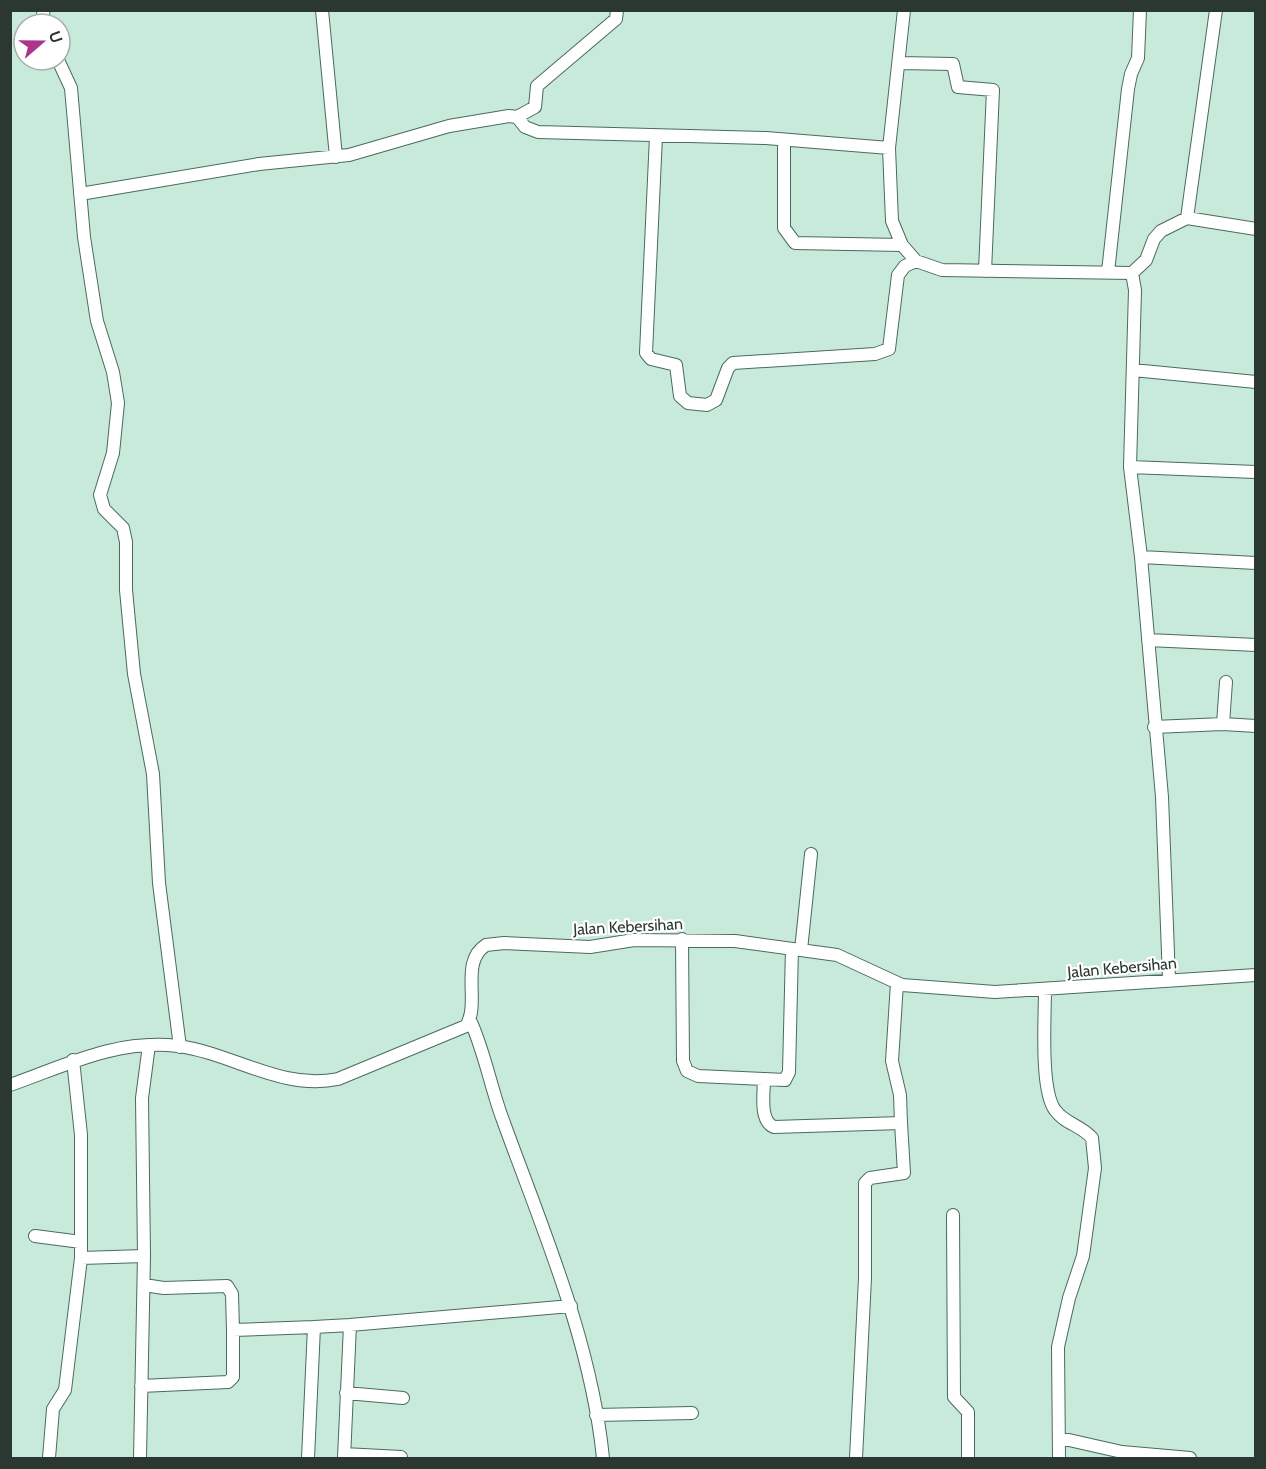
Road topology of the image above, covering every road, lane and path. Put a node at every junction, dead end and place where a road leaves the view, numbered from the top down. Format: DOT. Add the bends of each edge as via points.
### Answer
graph roads {
  1 [pos="322,10"];
  2 [pos="617,10"];
  3 [pos="904,10"];
  4 [pos="1140,10"];
  5 [pos="1216,10"];
  6 [pos="899,63"];
  7 [pos="64,72"];
  8 [pos="517,117"];
  9 [pos="656,136"];
  10 [pos="784,140"];
  11 [pos="889,148"];
  12 [pos="336,157"];
  13 [pos="80,194"];
  14 [pos="1187,218"];
  15 [pos="1256,229"];
  16 [pos="902,245"];
  17 [pos="916,261"];
  18 [pos="985,271"];
  19 [pos="1108,272"];
  20 [pos="1132,273"];
  21 [pos="1133,370"];
  22 [pos="1256,382"];
  23 [pos="1130,467"];
  24 [pos="1256,472"];
  25 [pos="1141,557"];
  26 [pos="1256,563"];
  27 [pos="1148,640"];
  28 [pos="1256,645"];
  29 [pos="1226,682"];
  30 [pos="1223,724"];
  31 [pos="1256,726"];
  32 [pos="1154,727"];
  33 [pos="811,854"];
  34 [pos="682,939"];
  35 [pos="796,949"];
  36 [pos="1256,975"];
  37 [pos="1169,979"];
  38 [pos="897,983"];
  39 [pos="1045,990"];
  40 [pos="470,1020"];
  41 [pos="149,1045"];
  42 [pos="180,1047"];
  43 [pos="73,1060"];
  44 [pos="764,1079"];
  45 [pos="10,1086"];
  46 [pos="901,1123"];
  47 [pos="953,1215"];
  48 [pos="35,1236"];
  49 [pos="81,1242"];
  50 [pos="144,1256"];
  51 [pos="81,1258"];
  52 [pos="144,1285"];
  53 [pos="571,1306"];
  54 [pos="350,1325"];
  55 [pos="314,1327"];
  56 [pos="233,1330"];
  57 [pos="141,1386"];
  58 [pos="346,1393"];
  59 [pos="403,1398"];
  60 [pos="692,1413"];
  61 [pos="596,1414"];
  62 [pos="1060,1438"];
  63 [pos="344,1456"];
  64 [pos="402,1457"];
  65 [pos="49,1458"];
  66 [pos="140,1458"];
  67 [pos="308,1458"];
  68 [pos="603,1458"];
  69 [pos="856,1458"];
  70 [pos="968,1458"];
  71 [pos="1059,1458"];
  72 [pos="1190,1458"];
  1 -- 12 [label="street"];
  2 -- 8 [label="street" via="616,19 537,86 535,106"];
  3 -- 6 [label="street"];
  4 -- 19 [label="street" via="1138,58 1128,88"];
  5 -- 14 [label="street"];
  6 -- 11 [label="street"];
  6 -- 18 [label="street" via="953,64 958,87 993,90"];
  7 -- 13 [label="street" via="71,88"];
  8 -- 9 [label="street" via="525,127 538,132"];
  8 -- 12 [label="street" via="449,126"];
  9 -- 10 [label="street"];
  9 -- 17 [label="street" via="646,353 651,359 676,365 680,396 688,404 706,405 716,400 733,363 875,354 889,349 898,275"];
  10 -- 11 [label="street"];
  10 -- 16 [label="street" via="784,228 790,240"];
  11 -- 16 [label="street" via="892,221"];
  12 -- 13 [label="street" via="259,164"];
  13 -- 42 [label="street" via="97,321 118,403 112,453 100,495 104,509 123,528 126,543 134,674 153,774 159,883"];
  14 -- 15 [label="street"];
  14 -- 20 [label="street" via="1161,231 1146,260"];
  16 -- 17 [label="street"];
  17 -- 18 [label="street" via="942,270"];
  18 -- 19 [label="street"];
  19 -- 20 [label="street"];
  20 -- 21 [label="street" via="1136,290"];
  21 -- 22 [label="street"];
  21 -- 23 [label="street"];
  23 -- 24 [label="street"];
  23 -- 25 [label="street"];
  25 -- 26 [label="street"];
  25 -- 27 [label="street"];
  27 -- 28 [label="street"];
  27 -- 32 [label="street"];
  29 -- 30 [label="street"];
  30 -- 31 [label="street"];
  30 -- 32 [label="street"];
  32 -- 37 [label="street" via="1162,797"];
  33 -- 35 [label="street"];
  34 -- 35 [label="street, Jalan Kebersihan"];
  34 -- 40 [label="street, Jalan Kebersihan" via="634,940 590,947 486,945 474,960"];
  34 -- 44 [label="street" via="683,1061 687,1071 698,1076"];
  35 -- 38 [label="street, Jalan Kebersihan" via="837,955"];
  35 -- 44 [label="street" via="788,1077"];
  36 -- 37 [label="street, Jalan Kebersihan"];
  37 -- 39 [label="street, Jalan Kebersihan"];
  38 -- 39 [label="street, Jalan Kebersihan" via="926,989"];
  38 -- 46 [label="street" via="892,1061 900,1095"];
  39 -- 62 [label="street" via="1047,1088 1061,1117 1092,1138 1095,1168 1083,1256 1058,1347"];
  40 -- 42 [label="street" via="446,1035 338,1079 318,1083 289,1079"];
  40 -- 53 [label="street"];
  41 -- 42 [label="street"];
  41 -- 43 [label="street"];
  41 -- 50 [label="street" via="142,1098"];
  43 -- 45 [label="street"];
  43 -- 49 [label="street" via="81,1135"];
  44 -- 46 [label="street" via="765,1118 774,1127"];
  46 -- 69 [label="street" via="904,1173 870,1178 865,1183 865,1278"];
  47 -- 70 [label="street" via="954,1397 968,1412"];
  48 -- 49 [label="street"];
  49 -- 51 [label="street"];
  50 -- 51 [label="street"];
  50 -- 52 [label="street"];
  51 -- 65 [label="street" via="65,1390 53,1409"];
  52 -- 56 [label="street" via="227,1286 232,1294"];
  52 -- 57 [label="street"];
  53 -- 54 [label="street"];
  53 -- 61 [label="street" via="585,1352"];
  54 -- 55 [label="street"];
  54 -- 58 [label="street"];
  55 -- 56 [label="street"];
  55 -- 67 [label="street"];
  56 -- 57 [label="street" via="233,1377 228,1382"];
  57 -- 66 [label="street"];
  58 -- 59 [label="street"];
  58 -- 63 [label="street"];
  60 -- 61 [label="street"];
  61 -- 68 [label="street"];
  62 -- 71 [label="street"];
  62 -- 72 [label="street" via="1122,1452"];
  63 -- 64 [label="street"];
}
